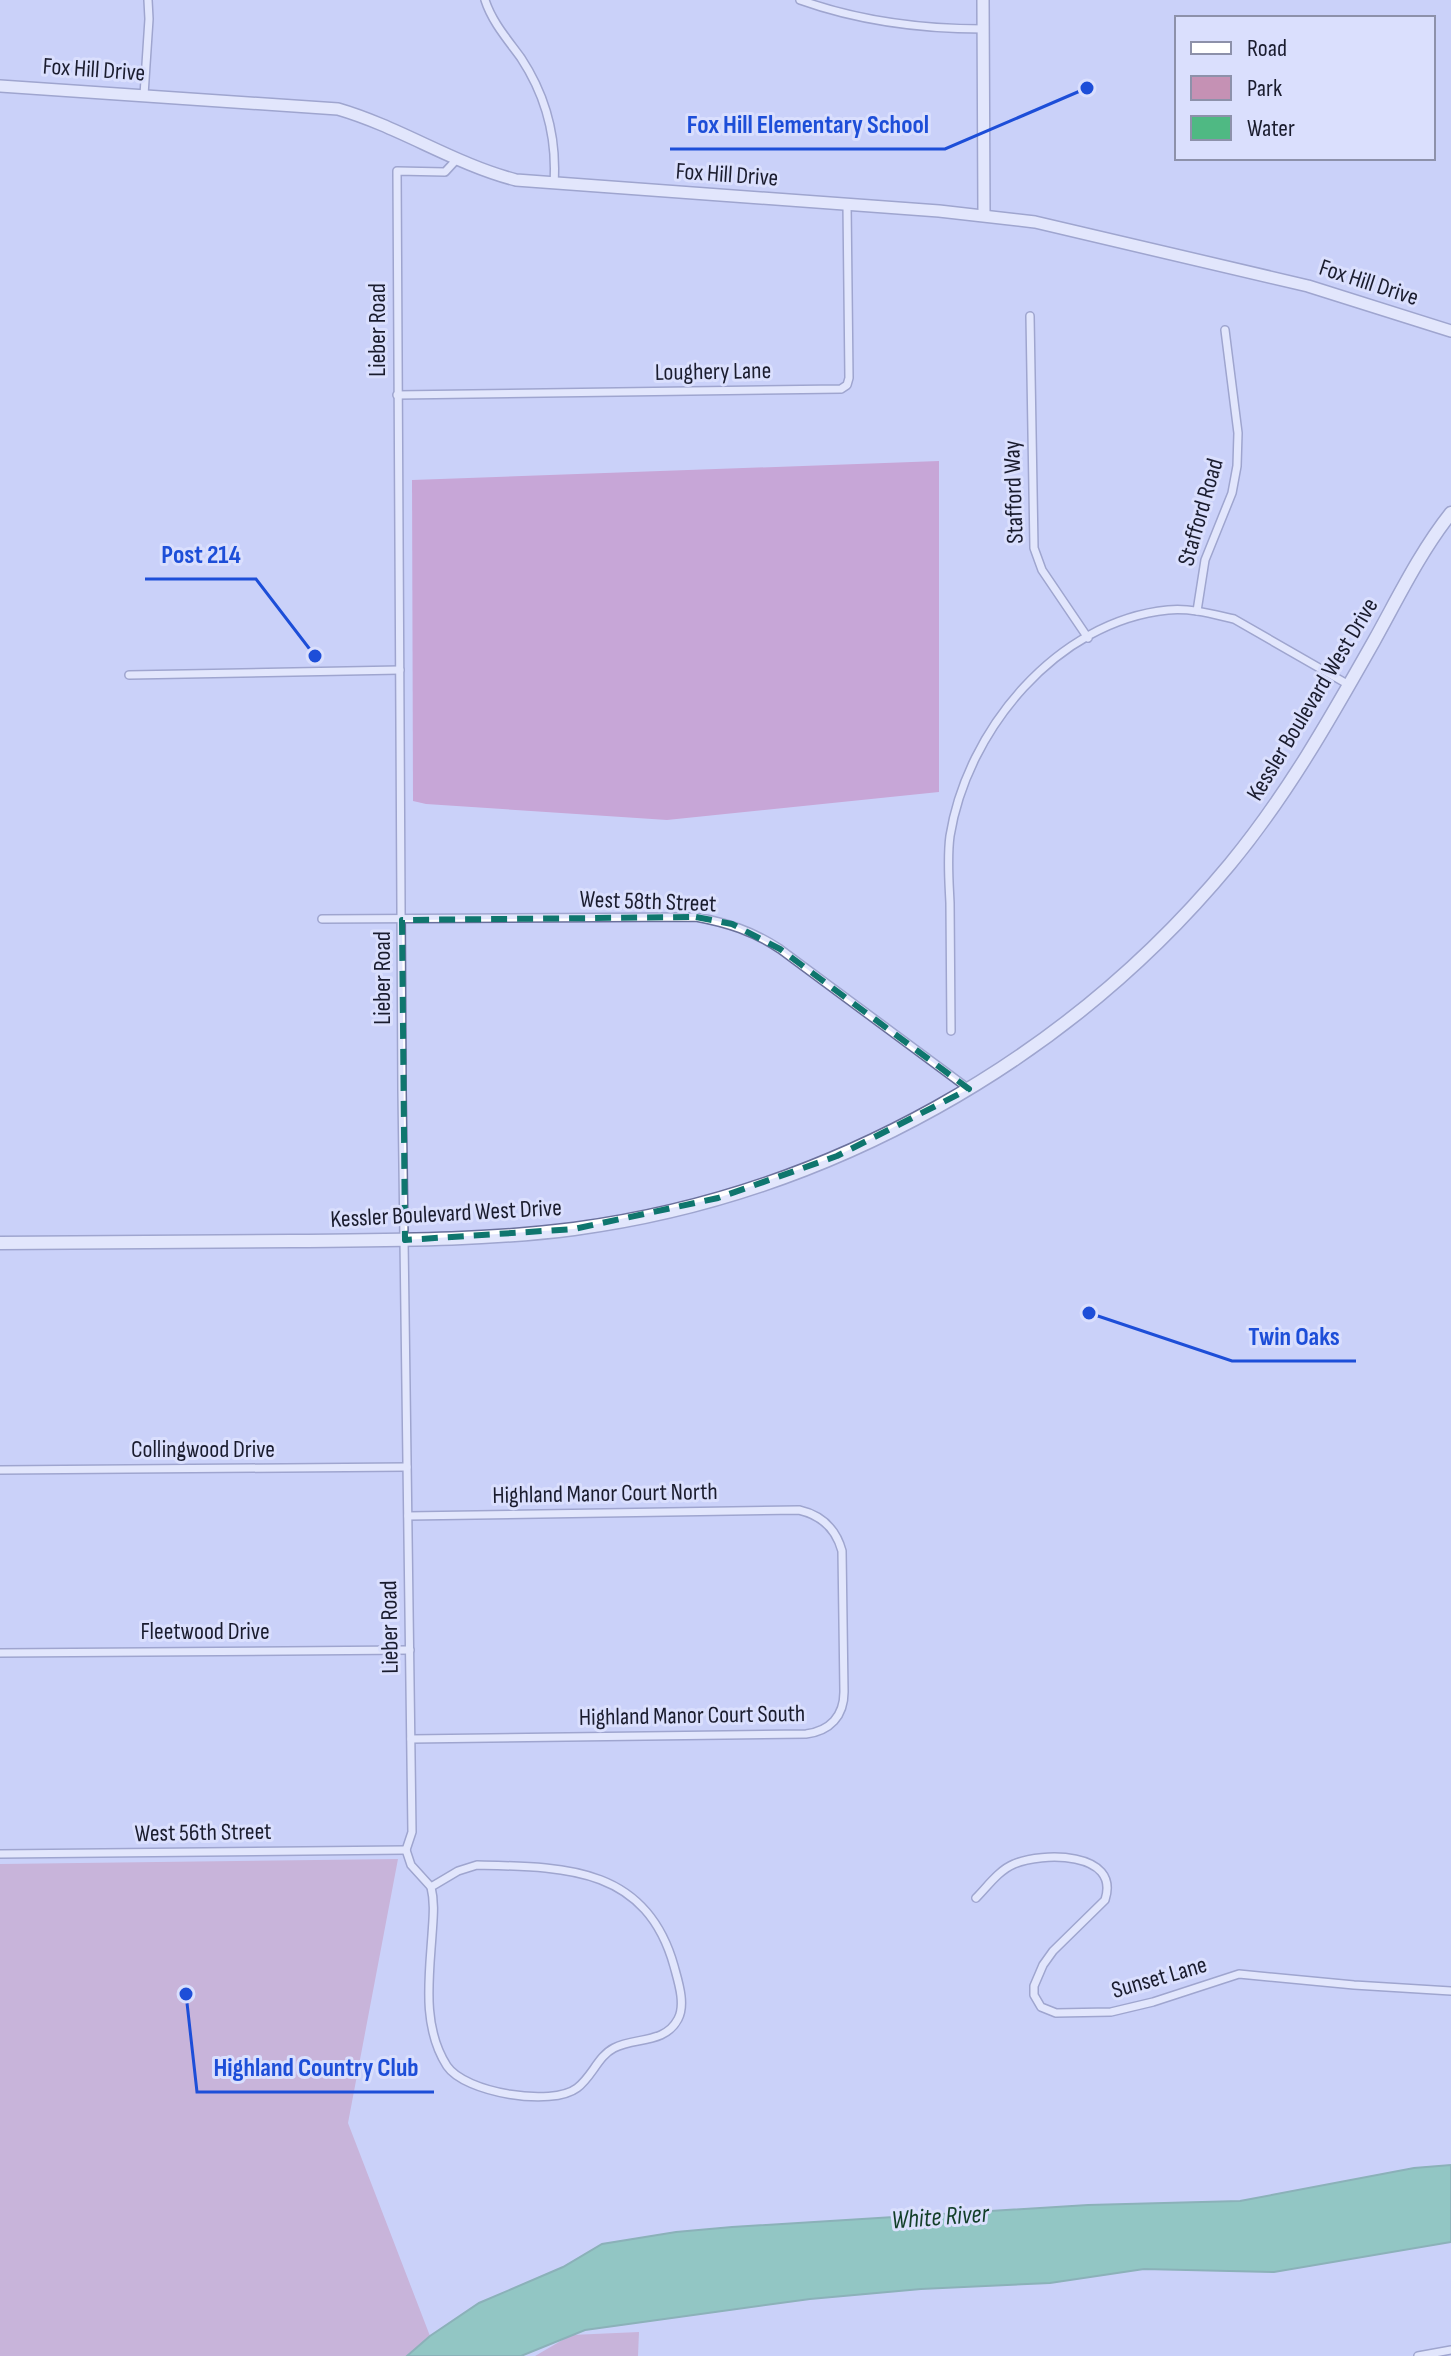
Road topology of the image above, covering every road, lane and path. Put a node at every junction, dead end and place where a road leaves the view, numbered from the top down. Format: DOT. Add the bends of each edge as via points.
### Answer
graph roads {
  1 [pos="148,0"];
  2 [pos="485,0"];
  3 [pos="800,0"];
  4 [pos="983,0"];
  5 [pos="983,29"];
  6 [pos="0,86"];
  7 [pos="144,95"];
  8 [pos="457,159"];
  9 [pos="554,183"];
  10 [pos="847,204"];
  11 [pos="984,215"];
  12 [pos="1030,316"];
  13 [pos="1225,330"];
  14 [pos="1451,331"];
  15 [pos="397,395"];
  16 [pos="1451,513"];
  17 [pos="1197,611"];
  18 [pos="1088,638"];
  19 [pos="400,670"];
  20 [pos="129,675"];
  21 [pos="1349,685"];
  22 [pos="322,919"];
  23 [pos="402,920"];
  24 [pos="951,1031"];
  25 [pos="969,1089"];
  26 [pos="405,1240"];
  27 [pos="0,1243"];
  28 [pos="407,1467"];
  29 [pos="0,1470"];
  30 [pos="803,1511"];
  31 [pos="408,1516"];
  32 [pos="410,1650"];
  33 [pos="0,1653"];
  34 [pos="411,1739"];
  35 [pos="406,1850"];
  36 [pos="0,1854"];
  37 [pos="431,1887"];
  38 [pos="976,1898"];
  39 [pos="1451,1991"];
  40 [pos="1450,2352"];
  41 [pos="1418,2356"];
  1 -- 7 [label="street"];
  2 -- 9 [label="street" via="541,96 553,144"];
  3 -- 5 [label="street" via="901,25"];
  4 -- 5 [label="street"];
  5 -- 11 [label="street"];
  6 -- 7 [label="street, Fox Hill Drive"];
  7 -- 8 [label="street, Fox Hill Drive" via="338,109"];
  8 -- 9 [label="street, Fox Hill Drive" via="516,180"];
  8 -- 15 [label="street, Lieber Road" via="445,172 397,171"];
  9 -- 10 [label="street, Fox Hill Drive"];
  10 -- 11 [label="street, Fox Hill Drive"];
  10 -- 15 [label="street, Loughery Lane" via="849,378 840,390"];
  11 -- 14 [label="street, Fox Hill Drive" via="1035,222 1308,286"];
  12 -- 18 [label="street, Stafford Way" via="1033,543 1044,574"];
  13 -- 17 [label="street, Stafford Road" via="1237,466 1206,556"];
  15 -- 19 [label="street, Lieber Road"];
  16 -- 21 [label="main road, Kessler Boulevard West Drive"];
  17 -- 18 [label="street" via="1131,618"];
  17 -- 21 [label="street" via="1234,619"];
  18 -- 24 [label="street" via="1050,664 1012,702 962,789 949,845"];
  19 -- 20 [label="street"];
  19 -- 23 [label="street, Lieber Road"];
  21 -- 25 [label="main road, Kessler Boulevard West Drive" via="1271,811 1185,915 1072,1018"];
  22 -- 23 [label="street, West 58th Street"];
  23 -- 25 [label="street, West 58th Street" via="696,917 732,924 773,943"];
  23 -- 26 [label="street, Lieber Road"];
  25 -- 26 [label="main road, Kessler Boulevard West Drive" via="818,1164 698,1204 574,1229"];
  26 -- 27 [label="main road, Kessler Boulevard West Drive"];
  26 -- 28 [label="street, Lieber Road"];
  28 -- 29 [label="street, Collingwood Drive"];
  28 -- 31 [label="street, Lieber Road"];
  30 -- 31 [label="street, Highland Manor Court North"];
  30 -- 34 [label="street, Highland Manor Court South" via="830,1527 842,1551 844,1700 828,1727 806,1734"];
  31 -- 32 [label="street, Lieber Road"];
  32 -- 33 [label="street, Fleetwood Drive"];
  32 -- 34 [label="street, Lieber Road"];
  34 -- 35 [label="street, Lieber Road" via="412,1832"];
  35 -- 36 [label="street, West 56th Street"];
  35 -- 37 [label="street" via="411,1865"];
  37 -- 37 [label="street" via="464,1868 512,1865 572,1872 623,1890 645,1909 665,1938 682,2004 677,2021 657,2037 610,2050 586,2080 566,2093 506,2093 466,2082 447,2065 430,2021"];
  38 -- 39 [label="street, Sunset Lane" via="1022,1861 1074,1857 1097,1868 1105,1880 1105,1900 1053,1951 1034,1986 1041,2007 1056,2013 1130,2008 1239,1974"];
  40 -- 41 [label="street"];
}
